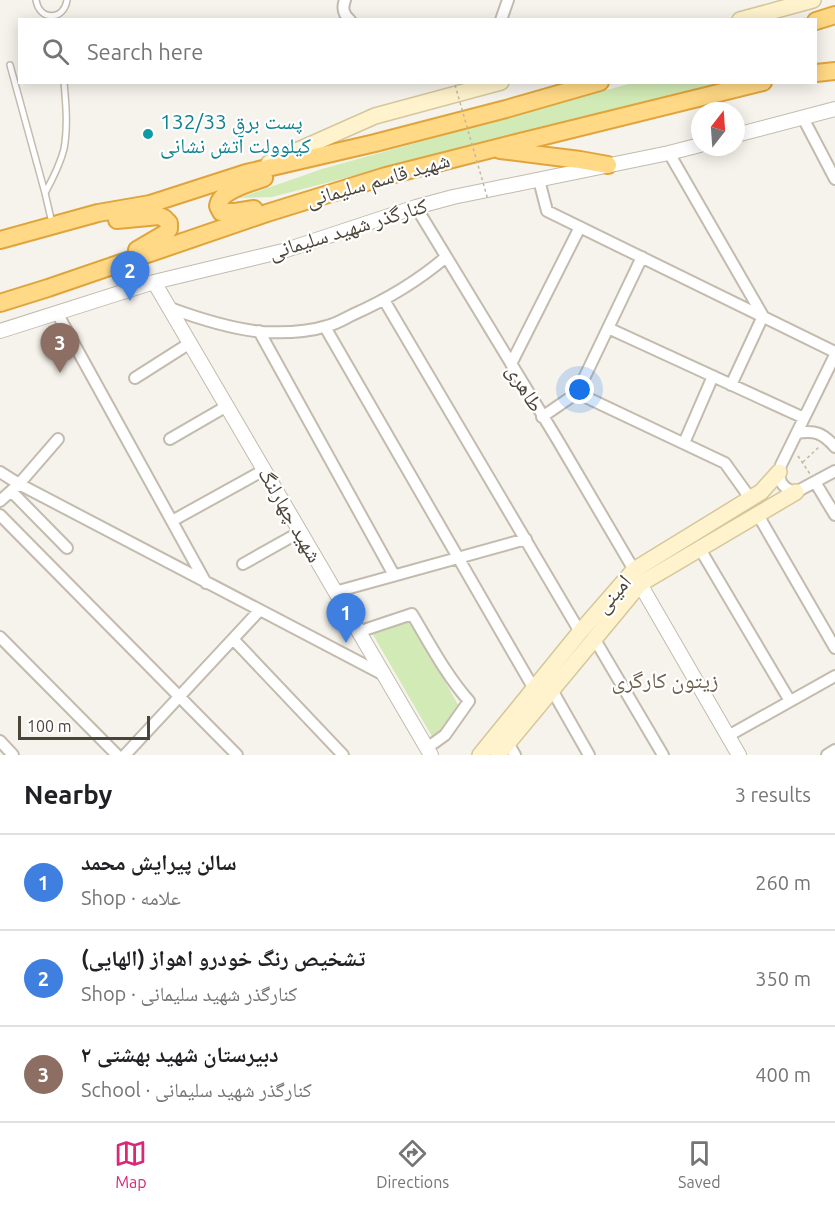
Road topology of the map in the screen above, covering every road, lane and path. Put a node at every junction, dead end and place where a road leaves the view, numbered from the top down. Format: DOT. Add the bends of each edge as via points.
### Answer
graph roads {
  1 [pos="36,0"];
  2 [pos="67,0"];
  3 [pos="345,0"];
  4 [pos="508,0"];
  5 [pos="813,0"];
  6 [pos="835,15"];
  7 [pos="56,18"];
  8 [pos="348,18"];
  9 [pos="502,18"];
  10 [pos="747,18"];
  11 [pos="817,21"];
  12 [pos="10,65"];
  13 [pos="835,70"];
  14 [pos="817,73"];
  15 [pos="64,84"];
  16 [pos="494,84"];
  17 [pos="593,84"];
  18 [pos="756,84"];
  19 [pos="455,85"];
  20 [pos="835,109"];
  21 [pos="803,118"];
  22 [pos="745,133"];
  23 [pos="691,147"];
  24 [pos="490,149"];
  25 [pos="669,153"];
  26 [pos="318,156"];
  27 [pos="608,165"];
  28 [pos="832,165"];
  29 [pos="246,173"];
  30 [pos="835,179"];
  31 [pos="539,180"];
  32 [pos="45,193"];
  33 [pos="313,199"];
  34 [pos="488,200"];
  35 [pos="416,207"];
  36 [pos="85,216"];
  37 [pos="52,225"];
  38 [pos="580,227"];
  39 [pos="0,240"];
  40 [pos="446,257"];
  41 [pos="642,257"];
  42 [pos="76,279"];
  43 [pos="154,282"];
  44 [pos="384,300"];
  45 [pos="0,303"];
  46 [pos="170,308"];
  47 [pos="57,313"];
  48 [pos="763,316"];
  49 [pos="325,327"];
  50 [pos="608,328"];
  51 [pos="0,331"];
  52 [pos="259,331"];
  53 [pos="190,343"];
  54 [pos="835,353"];
  55 [pos="511,364"];
  56 [pos="832,368"];
  57 [pos="713,376"];
  58 [pos="135,378"];
  59 [pos="731,385"];
  60 [pos="577,393"];
  61 [pos="227,406"];
  62 [pos="542,417"];
  63 [pos="804,418"];
  64 [pos="797,433"];
  65 [pos="58,439"];
  66 [pos="171,439"];
  67 [pos="684,443"];
  68 [pos="831,443"];
  69 [pos="791,446"];
  70 [pos="802,463"];
  71 [pos="264,470"];
  72 [pos="835,471"];
  73 [pos="0,472"];
  74 [pos="778,472"];
  75 [pos="815,482"];
  76 [pos="15,487"];
  77 [pos="796,492"];
  78 [pos="750,498"];
  79 [pos="0,501"];
  80 [pos="0,515"];
  81 [pos="758,515"];
  82 [pos="835,515"];
  83 [pos="172,521"];
  84 [pos="300,532"];
  85 [pos="692,534"];
  86 [pos="525,539"];
  87 [pos="67,548"];
  88 [pos="700,549"];
  89 [pos="458,558"];
  90 [pos="243,564"];
  91 [pos="394,575"];
  92 [pos="637,577"];
  93 [pos="206,583"];
  94 [pos="335,592"];
  95 [pos="259,611"];
  96 [pos="358,632"];
  97 [pos="587,635"];
  98 [pos="0,637"];
  99 [pos="233,639"];
  100 [pos="835,648"];
  101 [pos="384,675"];
  102 [pos="835,676"];
  103 [pos="534,689"];
  104 [pos="552,690"];
  105 [pos="179,697"];
  106 [pos="790,701"];
  107 [pos="728,736"];
  108 [pos="0,741"];
  109 [pos="835,750"];
  110 [pos="507,751"];
  111 [pos="429,753"];
  112 [pos="13,755"];
  113 [pos="117,755"];
  114 [pos="125,755"];
  115 [pos="237,755"];
  116 [pos="343,755"];
  117 [pos="480,755"];
  118 [pos="589,755"];
  119 [pos="663,755"];
  120 [pos="739,755"];
  121 [pos="827,755"];
  1 -- 7 [label="lane" via="39,11"];
  2 -- 7 [label="lane" via="66,8"];
  3 -- 8 [label="street"];
  4 -- 9 [label="street"];
  5 -- 10 [label="main road"];
  6 -- 11 [label="highway"];
  12 -- 32 [label="lane"];
  13 -- 14 [label="highway"];
  15 -- 32 [label="lane" via="64,150"];
  16 -- 29 [label="main road" via="375,116"];
  17 -- 26 [label="highway, شهید قاسم سلیمانی" via="506,110"];
  18 -- 24 [label="highway, شهید قاسم سلیمانی"];
  19 -- 34 [label="path, bridge"];
  20 -- 21 [label="street"];
  21 -- 22 [label="street"];
  21 -- 28 [label="street"];
  23 -- 25 [label="street, کنارگذر شهید سلیمانی"];
  24 -- 27 [label="highway"];
  24 -- 33 [label="highway, شهید قاسم سلیمانی"];
  25 -- 27 [label="street, کنارگذر شهید سلیمانی"];
  25 -- 48 [label="street"];
  26 -- 29 [label="highway, شهید قاسم سلیمانی"];
  26 -- 33 [label="highway" via="227,192 218,206 226,213"];
  27 -- 31 [label="street, کنارگذر شهید سلیمانی"];
  28 -- 30 [label="street"];
  29 -- 36 [label="highway, شهید قاسم سلیمانی" via="150,204"];
  31 -- 35 [label="street, کنارگذر شهید سلیمانی"];
  31 -- 38 [label="street" via="547,211"];
  32 -- 37 [label="lane"];
  33 -- 42 [label="highway, شهید قاسم سلیمانی"];
  35 -- 40 [label="street, طاهری"];
  35 -- 43 [label="street, کنارگذر شهید سلیمانی" via="282,251"];
  36 -- 37 [label="highway, شهید قاسم سلیمانی"];
  36 -- 42 [label="highway" via="108,220 159,216 169,223 169,229"];
  37 -- 39 [label="highway, شهید قاسم سلیمانی"];
  38 -- 41 [label="street"];
  38 -- 55 [label="street"];
  40 -- 44 [label="street"];
  40 -- 55 [label="street, طاهری"];
  41 -- 48 [label="street"];
  41 -- 50 [label="street"];
  42 -- 45 [label="highway, شهید قاسم سلیمانی"];
  43 -- 46 [label="street, شهید چهارلنگ"];
  43 -- 47 [label="street, کنارگذر شهید سلیمانی"];
  44 -- 49 [label="street"];
  44 -- 86 [label="street"];
  46 -- 52 [label="street" via="212,322"];
  46 -- 53 [label="street, شهید چهارلنگ"];
  47 -- 51 [label="street, کنارگذر شهید سلیمانی"];
  47 -- 83 [label="street"];
  48 -- 54 [label="street"];
  48 -- 59 [label="street"];
  49 -- 52 [label="street" via="298,332"];
  49 -- 89 [label="street"];
  50 -- 57 [label="street"];
  50 -- 60 [label="street"];
  52 -- 91 [label="street"];
  53 -- 58 [label="street"];
  53 -- 61 [label="street, شهید چهارلنگ"];
  54 -- 56 [label="street"];
  55 -- 62 [label="street, طاهری"];
  56 -- 63 [label="street"];
  57 -- 59 [label="street"];
  57 -- 67 [label="street"];
  59 -- 63 [label="street"];
  60 -- 62 [label="street"];
  60 -- 67 [label="street"];
  61 -- 66 [label="street"];
  61 -- 71 [label="street, شهید چهارلنگ"];
  62 -- 92 [label="street, طاهری"];
  63 -- 64 [label="street"];
  64 -- 68 [label="street" via="818,433"];
  64 -- 69 [label="street"];
  65 -- 76 [label="street"];
  67 -- 78 [label="street" via="725,463"];
  68 -- 70 [label="path"];
  69 -- 70 [label="path"];
  69 -- 74 [label="street"];
  70 -- 75 [label="path"];
  71 -- 83 [label="street"];
  71 -- 84 [label="street, شهید چهارلنگ"];
  72 -- 75 [label="street"];
  73 -- 76 [label="street"];
  74 -- 77 [label="street" via="783,486"];
  74 -- 78 [label="main road, امینی" via="761,492"];
  75 -- 77 [label="street"];
  75 -- 82 [label="street"];
  76 -- 79 [label="street"];
  76 -- 87 [label="street"];
  76 -- 93 [label="street"];
  77 -- 81 [label="main road, امینی"];
  78 -- 85 [label="main road, امینی"];
  80 -- 105 [label="street"];
  81 -- 88 [label="main road, امینی"];
  81 -- 100 [label="street"];
  83 -- 93 [label="street"];
  84 -- 90 [label="street"];
  84 -- 94 [label="street, شهید چهارلنگ"];
  85 -- 88 [label="main road"];
  85 -- 92 [label="main road, امینی"];
  86 -- 89 [label="street"];
  86 -- 97 [label="street"];
  88 -- 92 [label="main road, امینی"];
  88 -- 106 [label="street"];
  89 -- 91 [label="street"];
  89 -- 103 [label="street"];
  91 -- 94 [label="street"];
  92 -- 97 [label="main road, امینی"];
  92 -- 107 [label="street, طاهری"];
  93 -- 95 [label="street"];
  94 -- 96 [label="street, شهید چهارلنگ"];
  95 -- 99 [label="street"];
  95 -- 101 [label="street"];
  96 -- 101 [label="street, شهید چهارلنگ"];
  96 -- 111 [label="street" via="412,614 441,664 469,701"];
  97 -- 103 [label="main road, امینی"];
  97 -- 104 [label="main road, امینی"];
  97 -- 119 [label="street"];
  98 -- 113 [label="street"];
  99 -- 105 [label="street"];
  99 -- 116 [label="street"];
  101 -- 111 [label="street, شهید چهارلنگ"];
  102 -- 106 [label="street"];
  103 -- 117 [label="main road, امینی"];
  104 -- 110 [label="main road, امینی"];
  104 -- 118 [label="street"];
  105 -- 114 [label="street"];
  105 -- 115 [label="street"];
  106 -- 107 [label="street"];
  107 -- 120 [label="street, طاهری"];
  108 -- 112 [label="street"];
  109 -- 121 [label="street"];
}
